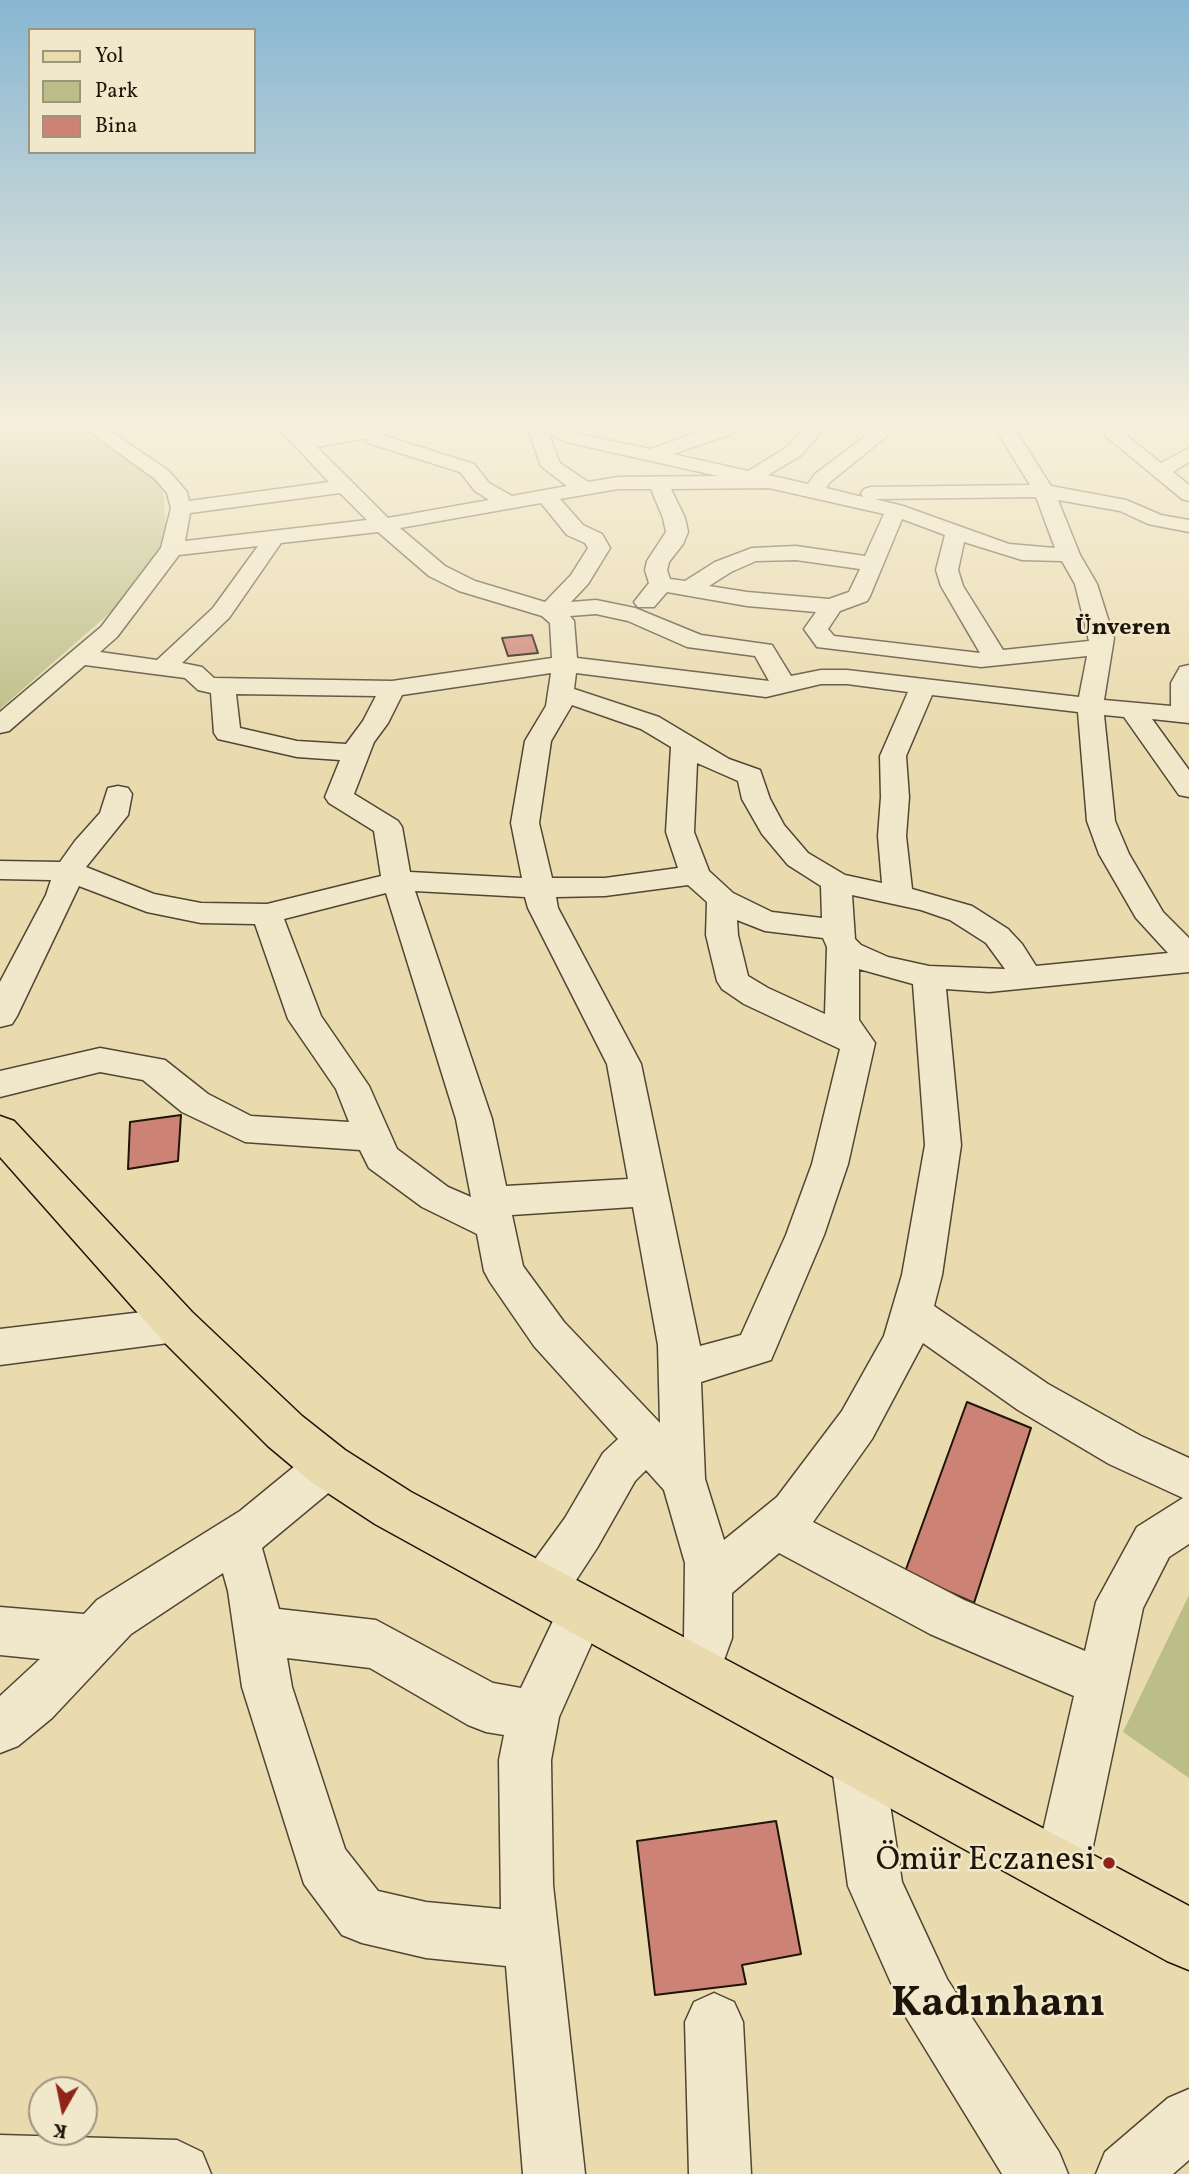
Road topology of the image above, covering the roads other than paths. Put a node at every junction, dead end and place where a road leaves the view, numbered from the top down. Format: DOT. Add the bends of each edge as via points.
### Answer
graph roads {
  1 [pos="176,529"];
  2 [pos="346,529"];
  3 [pos="389,529"];
  4 [pos="575,529"];
  5 [pos="676,529"];
  6 [pos="888,529"];
  7 [pos="949,529"];
  8 [pos="1059,529"];
  9 [pos="956,532"];
  10 [pos="274,538"];
  11 [pos="172,549"];
  12 [pos="1069,555"];
  13 [pos="873,564"];
  14 [pos="661,584"];
  15 [pos="688,589"];
  16 [pos="831,606"];
  17 [pos="550,611"];
  18 [pos="635,615"];
  19 [pos="1101,647"];
  20 [pos="82,657"];
  21 [pos="989,659"];
  22 [pos="163,668"];
  23 [pos="1189,672"];
  24 [pos="563,678"];
  25 [pos="923,685"];
  26 [pos="223,686"];
  27 [pos="785,686"];
  28 [pos="392,689"];
  29 [pos="993,694"];
  30 [pos="1090,706"];
  31 [pos="1132,710"];
  32 [pos="1187,715"];
  33 [pos="0,725"];
  34 [pos="684,745"];
  35 [pos="356,753"];
  36 [pos="1189,789"];
  37 [pos="118,794"];
  38 [pos="0,870"];
  39 [pos="69,871"];
  40 [pos="695,875"];
  41 [pos="397,881"];
  42 [pos="836,882"];
  43 [pos="539,888"];
  44 [pos="898,895"];
  45 [pos="722,900"];
  46 [pos="267,914"];
  47 [pos="841,938"];
  48 [pos="1186,951"];
  49 [pos="929,977"];
  50 [pos="1026,977"];
  51 [pos="0,1016"];
  52 [pos="858,1043"];
  53 [pos="0,1084"];
  54 [pos="0,1131"];
  55 [pos="373,1137"];
  56 [pos="648,1192"];
  57 [pos="493,1213"];
  58 [pos="912,1313"];
  59 [pos="176,1325"];
  60 [pos="0,1348"];
  61 [pos="680,1370"];
  62 [pos="647,1439"];
  63 [pos="328,1466"];
  64 [pos="683,1479"];
  65 [pos="1189,1480"];
  66 [pos="1189,1517"];
  67 [pos="776,1527"];
  68 [pos="236,1539"];
  69 [pos="708,1583"];
  70 [pos="562,1600"];
  71 [pos="0,1631"];
  72 [pos="258,1631"];
  73 [pos="93,1639"];
  74 [pos="696,1672"];
  75 [pos="1102,1683"];
  76 [pos="534,1715"];
  77 [pos="0,1728"];
  78 [pos="857,1759"];
  79 [pos="1061,1870"];
  80 [pos="1189,1939"];
  81 [pos="531,1940"];
  82 [pos="715,2022"];
  83 [pos="1189,2119"];
  84 [pos="0,2165"];
  85 [pos="180,2174"];
  86 [pos="554,2174"];
  87 [pos="720,2174"];
  88 [pos="1037,2174"];
  89 [pos="1127,2174"];
  1 -- 11 [label="street"];
  2 -- 10 [label="street"];
  3 -- 17 [label="street" via="450,579"];
  4 -- 17 [label="street" via="594,539 599,548 580,579"];
  5 -- 14 [label="street" via="672,544 658,561"];
  6 -- 13 [label="street"];
  7 -- 9 [label="street"];
  8 -- 12 [label="street"];
  9 -- 12 [label="street" via="1013,551"];
  9 -- 21 [label="street" via="947,570"];
  10 -- 11 [label="street"];
  10 -- 22 [label="street" via="221,613"];
  11 -- 20 [label="street" via="130,607"];
  12 -- 19 [label="street" via="1086,584"];
  13 -- 15 [label="street" via="796,553 752,555"];
  13 -- 16 [label="street" via="859,596"];
  14 -- 15 [label="street"];
  14 -- 18 [label="street"];
  15 -- 16 [label="street"];
  16 -- 21 [label="street" via="816,629 826,642"];
  17 -- 18 [label="street" via="596,607"];
  17 -- 24 [label="street" via="562,621"];
  18 -- 27 [label="street" via="696,642 763,650"];
  19 -- 21 [label="street"];
  19 -- 30 [label="street"];
  20 -- 22 [label="street"];
  20 -- 33 [label="street"];
  21 -- 29 [label="street"];
  22 -- 26 [label="street" via="193,672 207,685"];
  23 -- 32 [label="street" via="1184,683"];
  24 -- 27 [label="street" via="766,689"];
  24 -- 28 [label="street"];
  24 -- 34 [label="street"];
  24 -- 43 [label="street" via="559,706 538,741 526,823"];
  25 -- 27 [label="street" via="821,677"];
  25 -- 29 [label="street"];
  25 -- 44 [label="street" via="893,756 892,836"];
  26 -- 28 [label="street"];
  26 -- 35 [label="street" via="228,733 297,749"];
  28 -- 35 [label="street"];
  29 -- 30 [label="street"];
  30 -- 31 [label="street"];
  30 -- 48 [label="street" via="1101,821 1114,854 1151,918"];
  31 -- 32 [label="street"];
  31 -- 36 [label="street"];
  34 -- 40 [label="street" via="680,832"];
  34 -- 42 [label="street" via="750,776 772,828 799,859"];
  35 -- 41 [label="street" via="339,797 388,827"];
  37 -- 39 [label="street" via="114,815"];
  38 -- 39 [label="street"];
  39 -- 46 [label="street" via="147,902 201,914"];
  39 -- 51 [label="street"];
  40 -- 43 [label="street" via="605,887"];
  40 -- 45 [label="street"];
  41 -- 43 [label="street"];
  41 -- 46 [label="street"];
  41 -- 57 [label="street" via="474,1119"];
  42 -- 44 [label="street"];
  42 -- 47 [label="street"];
  43 -- 56 [label="street" via="543,908 624,1064"];
  44 -- 50 [label="street" via="961,913 979,923 1011,951"];
  45 -- 47 [label="street" via="765,921"];
  45 -- 52 [label="street" via="722,935 733,981 755,996"];
  46 -- 55 [label="street" via="305,1019 352,1086"];
  47 -- 49 [label="street" via="850,952 879,965"];
  47 -- 52 [label="street" via="842,1022"];
  48 -- 50 [label="street"];
  49 -- 50 [label="street" via="989,981"];
  49 -- 58 [label="street" via="943,1145"];
  52 -- 61 [label="street" via="830,1164 756,1348"];
  53 -- 55 [label="street" via="100,1060 153,1069 195,1104 245,1129"];
  54 -- 59 [label="main road"];
  55 -- 57 [label="street" via="382,1158 435,1197"];
  56 -- 57 [label="street"];
  56 -- 61 [label="street"];
  57 -- 62 [label="street" via="504,1271 549,1334"];
  58 -- 65 [label="street" via="1033,1398"];
  58 -- 67 [label="street" via="904,1340 858,1425 793,1512"];
  59 -- 60 [label="street"];
  59 -- 63 [label="main road" via="285,1431"];
  61 -- 64 [label="street"];
  62 -- 64 [label="street"];
  62 -- 70 [label="street" via="619,1467 581,1533"];
  63 -- 68 [label="street"];
  63 -- 70 [label="main road" via="393,1508"];
  64 -- 69 [label="street" via="708,1563"];
  66 -- 75 [label="street" via="1153,1542 1120,1602"];
  67 -- 69 [label="street"];
  67 -- 75 [label="street" via="947,1617"];
  68 -- 72 [label="street"];
  68 -- 73 [label="street" via="114,1617"];
  69 -- 74 [label="street" via="708,1638"];
  70 -- 74 [label="main road"];
  70 -- 76 [label="street"];
  71 -- 73 [label="street"];
  72 -- 76 [label="street" via="376,1644 486,1707"];
  72 -- 81 [label="street" via="267,1686 323,1865 362,1915 426,1930"];
  73 -- 77 [label="street"];
  74 -- 78 [label="main road"];
  75 -- 79 [label="street"];
  76 -- 81 [label="street" via="526,1760"];
  78 -- 79 [label="main road"];
  78 -- 88 [label="street" via="875,1886 927,1999"];
  79 -- 80 [label="main road"];
  81 -- 86 [label="street"];
  82 -- 87 [label="street"];
  83 -- 89 [label="street"];
  84 -- 85 [label="street"];
}
